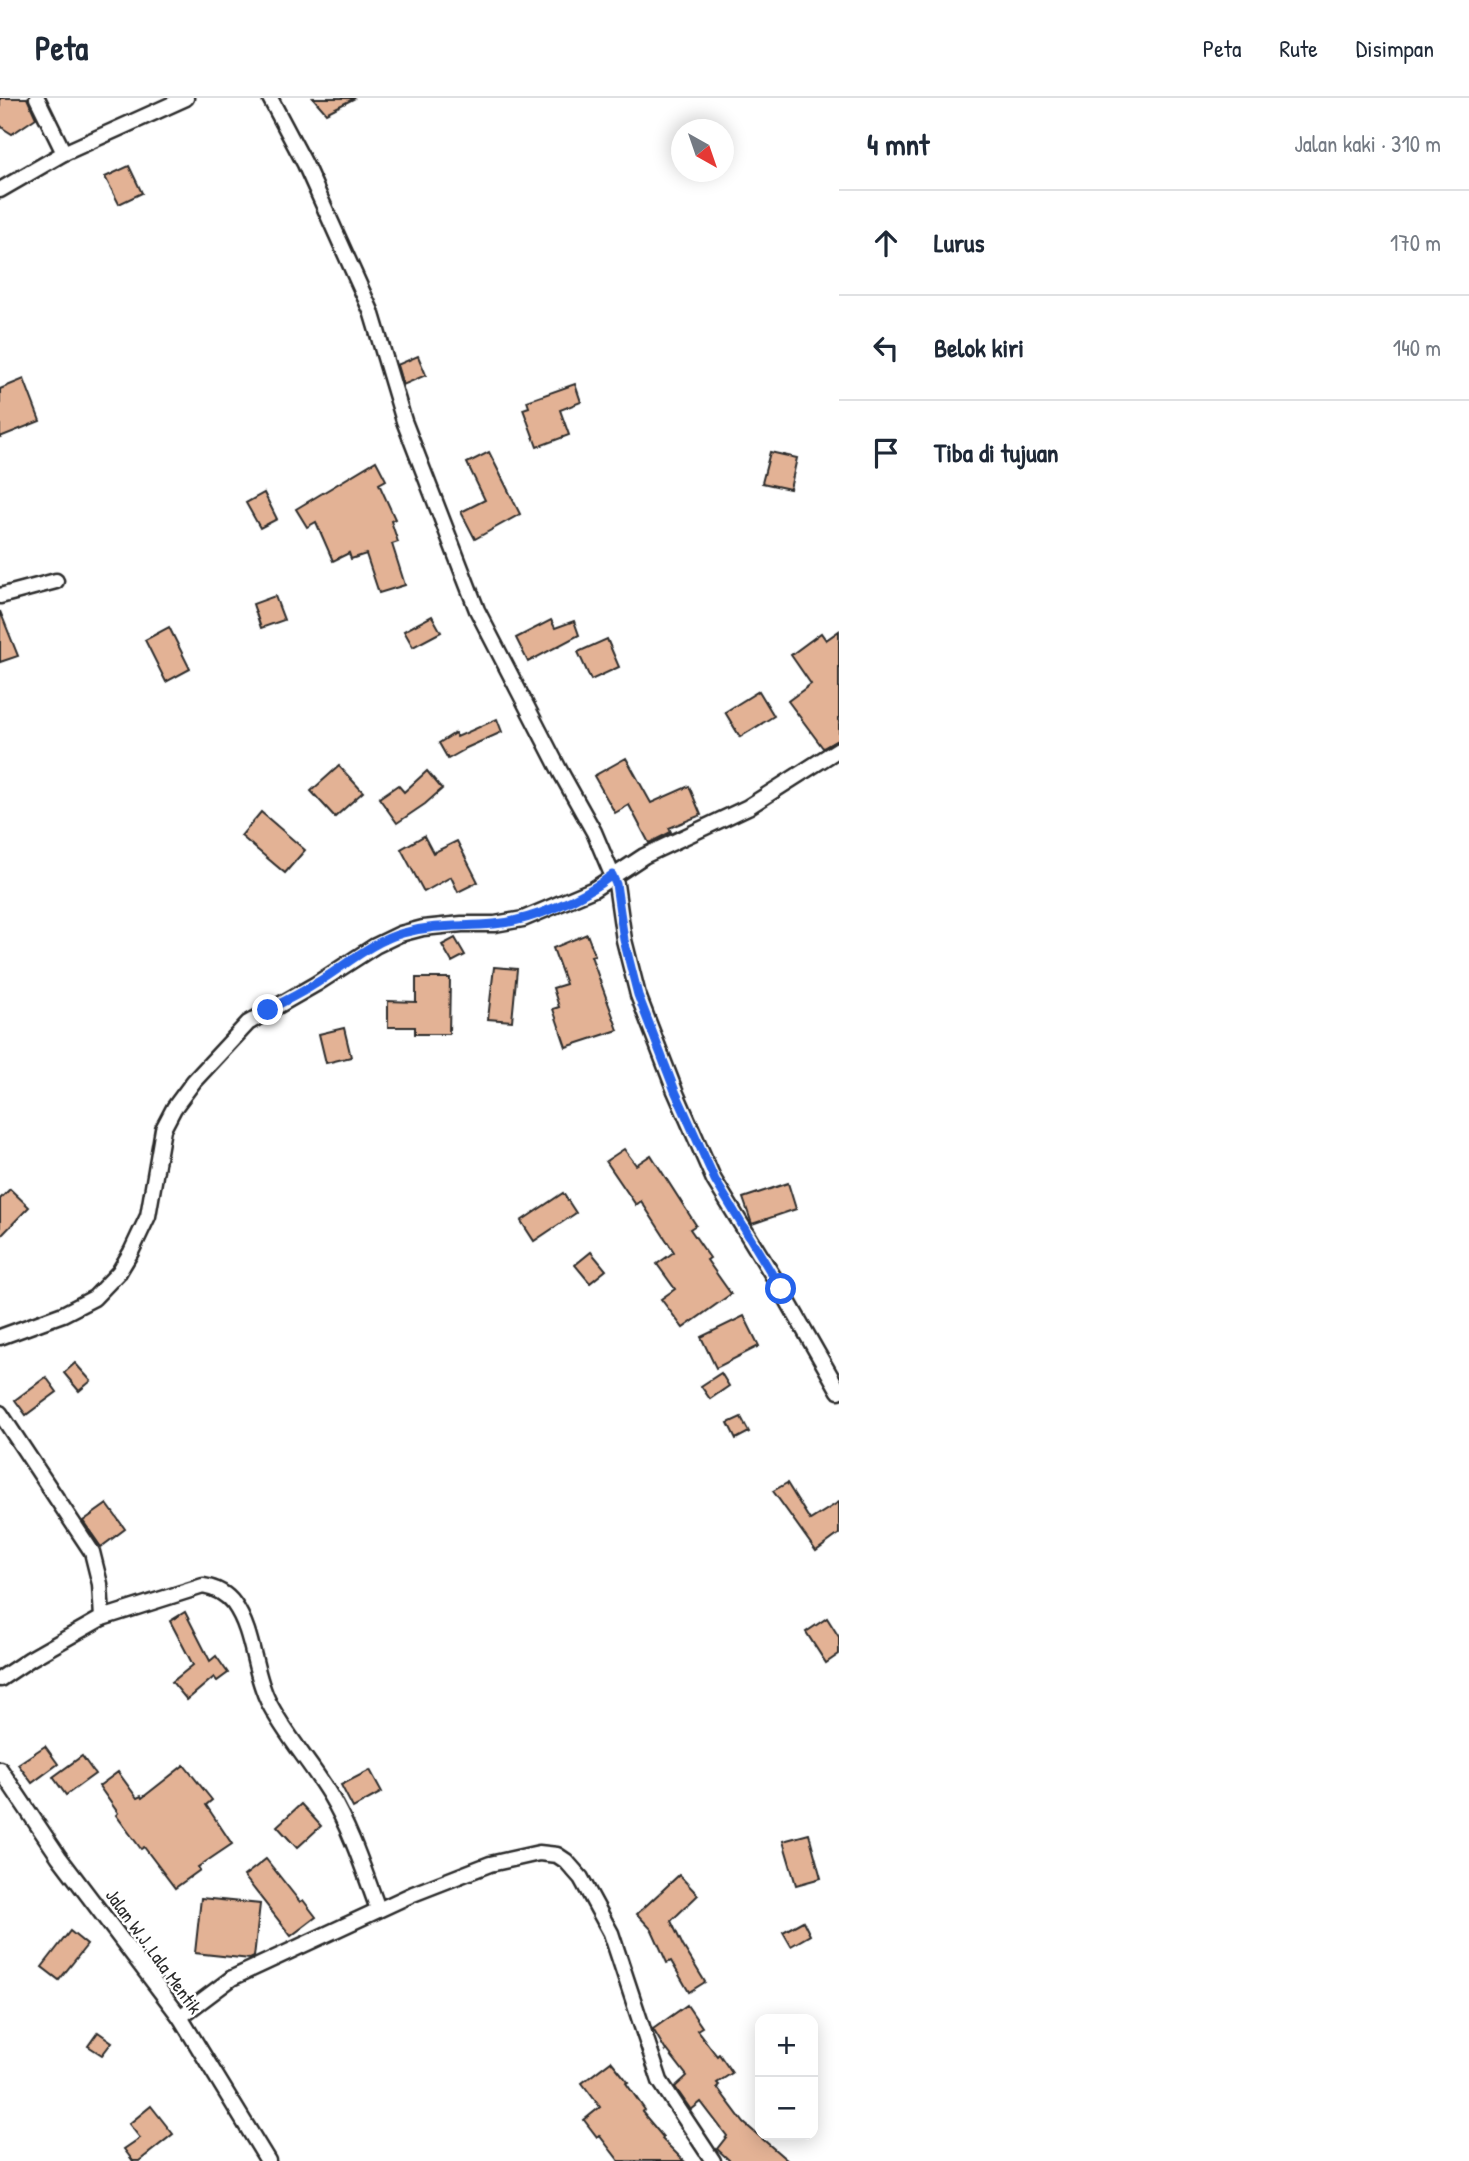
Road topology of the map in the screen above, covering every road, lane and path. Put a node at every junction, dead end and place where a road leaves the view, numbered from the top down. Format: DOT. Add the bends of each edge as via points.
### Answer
graph roads {
  1 [pos="37,98"];
  2 [pos="186,98"];
  3 [pos="270,98"];
  4 [pos="64,153"];
  5 [pos="0,190"];
  6 [pos="56,581"];
  7 [pos="0,597"];
  8 [pos="839,749"];
  9 [pos="612,875"];
  10 [pos="0,1337"];
  11 [pos="839,1391"];
  12 [pos="0,1413"];
  13 [pos="102,1618"];
  14 [pos="0,1679"];
  15 [pos="0,1769"];
  16 [pos="379,1909"];
  17 [pos="180,2017"];
  18 [pos="268,2161"];
  19 [pos="713,2161"];
  1 -- 4 [label="street"];
  2 -- 4 [label="street"];
  3 -- 9 [label="street" via="371,311 404,421 477,610"];
  4 -- 5 [label="street"];
  6 -- 7 [label="street"];
  8 -- 9 [label="street" via="748,807"];
  9 -- 10 [label="street" via="594,889 523,919 400,934 248,1023 194,1081 163,1129 148,1216 120,1272 94,1298"];
  9 -- 11 [label="street" via="638,995 692,1129 715,1180"];
  12 -- 13 [label="street" via="92,1552"];
  13 -- 14 [label="street"];
  13 -- 16 [label="street" via="203,1586 218,1589 234,1605 266,1696 278,1721 331,1796"];
  15 -- 17 [label="street, Jalan W.J. Lala Mentik" via="59,1857"];
  16 -- 17 [label="street" via="232,1978"];
  16 -- 19 [label="street" via="517,1857 548,1852 566,1861 611,1933 660,2081"];
  17 -- 18 [label="street, Jalan W.J. Lala Mentik"];
}
